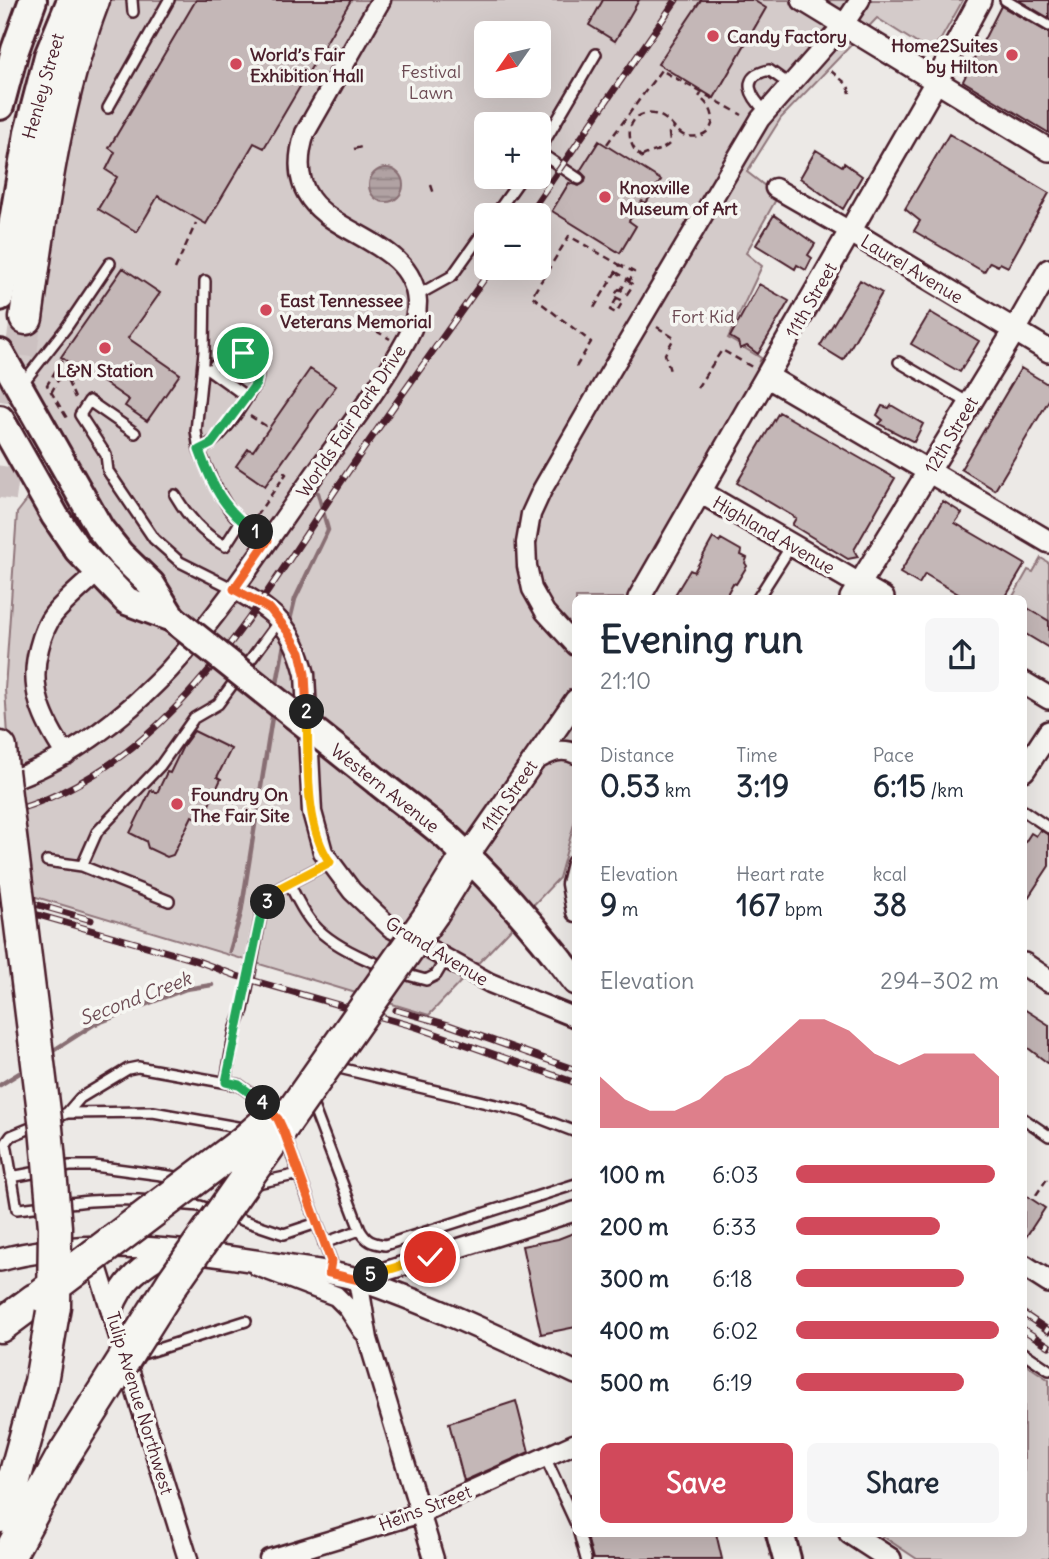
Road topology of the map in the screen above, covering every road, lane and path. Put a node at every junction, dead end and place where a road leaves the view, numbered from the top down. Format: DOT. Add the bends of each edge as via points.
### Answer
graph roads {
  1 [pos="33,0"];
  2 [pos="71,0"];
  3 [pos="93,0"];
  4 [pos="132,0"];
  5 [pos="169,0"];
  6 [pos="381,0"];
  7 [pos="803,0"];
  8 [pos="860,0"];
  9 [pos="980,0"];
  10 [pos="1005,0"];
  11 [pos="133,12"];
  12 [pos="844,24"];
  13 [pos="1049,26"];
  14 [pos="596,54"];
  15 [pos="831,71"];
  16 [pos="937,80"];
  17 [pos="790,85"];
  18 [pos="702,93"];
  19 [pos="850,93"];
  20 [pos="0,106"];
  21 [pos="108,108"];
  22 [pos="766,112"];
  23 [pos="742,115"];
  24 [pos="674,128"];
  25 [pos="551,131"];
  26 [pos="607,144"];
  27 [pos="365,146"];
  28 [pos="354,149"];
  29 [pos="1049,150"];
  30 [pos="551,160"];
  31 [pos="579,179"];
  32 [pos="431,185"];
  33 [pos="775,188"];
  34 [pos="434,194"];
  35 [pos="196,223"];
  36 [pos="850,231"];
  37 [pos="474,245"];
  38 [pos="110,262"];
  39 [pos="620,265"];
  40 [pos="175,269"];
  41 [pos="1049,270"];
  42 [pos="616,272"];
  43 [pos="627,279"];
  44 [pos="205,281"];
  45 [pos="623,292"];
  46 [pos="416,296"];
  47 [pos="0,297"];
  48 [pos="594,308"];
  49 [pos="26,318"];
  50 [pos="654,325"];
  51 [pos="1015,330"];
  52 [pos="376,331"];
  53 [pos="393,341"];
  54 [pos="1049,351"];
  55 [pos="0,353"];
  56 [pos="62,360"];
  57 [pos="899,362"];
  58 [pos="576,367"];
  59 [pos="207,369"];
  60 [pos="670,371"];
  61 [pos="762,373"];
  62 [pos="19,388"];
  63 [pos="697,388"];
  64 [pos="51,393"];
  65 [pos="247,397"];
  66 [pos="970,404"];
  67 [pos="239,408"];
  68 [pos="82,410"];
  69 [pos="0,419"];
  70 [pos="72,426"];
  71 [pos="269,428"];
  72 [pos="135,433"];
  73 [pos="199,450"];
  74 [pos="0,467"];
  75 [pos="278,468"];
  76 [pos="930,471"];
  77 [pos="702,493"];
  78 [pos="175,495"];
  79 [pos="55,516"];
  80 [pos="256,516"];
  81 [pos="241,521"];
  82 [pos="268,540"];
  83 [pos="1049,542"];
  84 [pos="791,546"];
  85 [pos="120,554"];
  86 [pos="97,572"];
  87 [pos="234,589"];
  88 [pos="855,592"];
  89 [pos="641,595"];
  90 [pos="760,595"];
  91 [pos="172,618"];
  92 [pos="280,623"];
  93 [pos="572,642"];
  94 [pos="1027,685"];
  95 [pos="1049,698"];
  96 [pos="572,706"];
  97 [pos="1049,732"];
  98 [pos="572,752"];
  99 [pos="66,755"];
  100 [pos="533,762"];
  101 [pos="1027,765"];
  102 [pos="1,767"];
  103 [pos="1027,813"];
  104 [pos="1049,828"];
  105 [pos="467,857"];
  106 [pos="47,861"];
  107 [pos="330,862"];
  108 [pos="82,866"];
  109 [pos="289,883"];
  110 [pos="169,901"];
  111 [pos="446,958"];
  112 [pos="1027,966"];
  113 [pos="572,976"];
  114 [pos="1049,981"];
  115 [pos="572,1016"];
  116 [pos="338,1046"];
  117 [pos="226,1082"];
  118 [pos="67,1113"];
  119 [pos="1027,1121"];
  120 [pos="572,1130"];
  121 [pos="284,1132"];
  122 [pos="1049,1136"];
  123 [pos="299,1174"];
  124 [pos="1049,1176"];
  125 [pos="10,1177"];
  126 [pos="206,1182"];
  127 [pos="572,1185"];
  128 [pos="230,1186"];
  129 [pos="1036,1195"];
  130 [pos="572,1212"];
  131 [pos="317,1223"];
  132 [pos="360,1230"];
  133 [pos="324,1243"];
  134 [pos="91,1247"];
  135 [pos="170,1251"];
  136 [pos="241,1259"];
  137 [pos="0,1260"];
  138 [pos="1027,1268"];
  139 [pos="329,1273"];
  140 [pos="358,1280"];
  141 [pos="1049,1282"];
  142 [pos="112,1310"];
  143 [pos="246,1321"];
  144 [pos="0,1326"];
  145 [pos="368,1339"];
  146 [pos="1027,1355"];
  147 [pos="128,1359"];
  148 [pos="1049,1370"];
  149 [pos="572,1371"];
  150 [pos="572,1445"];
  151 [pos="545,1457"];
  152 [pos="421,1513"];
  153 [pos="572,1515"];
  154 [pos="0,1516"];
  155 [pos="580,1537"];
  156 [pos="856,1537"];
  157 [pos="7,1559"];
  158 [pos="188,1559"];
  159 [pos="269,1559"];
  160 [pos="434,1559"];
  161 [pos="586,1559"];
  162 [pos="890,1559"];
  1 -- 20 [label="main road, Henley Street"];
  2 -- 47 [label="main road, Henley Street" via="48,56 28,133"];
  3 -- 49 [label="highway" via="67,78 51,147"];
  4 -- 11 [label="lane"];
  5 -- 21 [label="lane"];
  6 -- 46 [label="street" via="305,134 300,168 312,202 398,259"];
  7 -- 12 [label="street"];
  8 -- 12 [label="street"];
  9 -- 16 [label="street, 11th Street"];
  10 -- 13 [label="lane"];
  12 -- 16 [label="street"];
  12 -- 17 [label="street"];
  14 -- 25 [label="lane"];
  15 -- 19 [label="path" via="848,85"];
  16 -- 29 [label="street"];
  16 -- 36 [label="street, 11th Street"];
  17 -- 22 [label="street"];
  17 -- 22 [label="lane" via="769,70 753,79 750,93"];
  18 -- 23 [label="path"];
  18 -- 24 [label="path" via="699,97 710,104 714,116 709,130 691,137"];
  18 -- 26 [label="path" via="661,70"];
  22 -- 93 [label="street" via="531,514 526,543 532,589 545,612"];
  24 -- 24 [label="path" via="664,117 650,113 631,126 631,148 642,158 667,147"];
  27 -- 28 [label="path"];
  30 -- 31 [label="lane"];
  32 -- 34 [label="path"];
  33 -- 36 [label="street, Laurel Avenue"];
  35 -- 40 [label="path"];
  36 -- 51 [label="street, Laurel Avenue"];
  36 -- 61 [label="street, 11th Street"];
  37 -- 46 [label="lane" via="452,276"];
  38 -- 62 [label="lane"];
  39 -- 42 [label="path"];
  39 -- 43 [label="path" via="635,272"];
  39 -- 58 [label="path" via="569,236 532,296 591,342"];
  41 -- 51 [label="street, 12th Street"];
  42 -- 43 [label="path"];
  42 -- 48 [label="path"];
  43 -- 45 [label="path"];
  43 -- 45 [label="path" via="633,285 627,294"];
  44 -- 59 [label="lane"];
  45 -- 45 [label="path" via="619,289 614,296 619,299"];
  46 -- 82 [label="street, Worlds Fair Park Drive" via="416,317 408,336"];
  50 -- 60 [label="path" via="674,338 665,354"];
  51 -- 54 [label="street, Laurel Avenue"];
  51 -- 66 [label="street, 12th Street"];
  52 -- 53 [label="path"];
  55 -- 62 [label="main road, Western Avenue"];
  56 -- 64 [label="path" via="47,382"];
  57 -- 66 [label="lane"];
  59 -- 65 [label="lane"];
  59 -- 65 [label="lane" via="229,352 250,355 258,377"];
  59 -- 73 [label="lane" via="196,430"];
  61 -- 63 [label="path" via="722,350"];
  61 -- 76 [label="street"];
  61 -- 77 [label="street, 11th Street"];
  62 -- 85 [label="main road, Western Avenue" via="83,503"];
  64 -- 68 [label="path" via="63,371"];
  64 -- 70 [label="path"];
  65 -- 67 [label="lane"];
  66 -- 76 [label="street, 12th Street"];
  67 -- 71 [label="path"];
  67 -- 73 [label="lane" via="211,444"];
  68 -- 72 [label="lane" via="89,401"];
  68 -- 87 [label="lane" via="80,415 106,455 108,471 154,539 180,562"];
  69 -- 79 [label="main road, Western Avenue"];
  73 -- 81 [label="lane" via="222,498"];
  74 -- 79 [label="main road" via="17,473 35,488"];
  75 -- 80 [label="path" via="286,474"];
  76 -- 83 [label="street"];
  76 -- 88 [label="street, 12th Street"];
  77 -- 84 [label="street, Highland Avenue"];
  77 -- 89 [label="street, 11th Street"];
  78 -- 81 [label="lane" via="204,533 225,545"];
  79 -- 86 [label="main road, Western Avenue"];
  81 -- 82 [label="lane"];
  82 -- 87 [label="street, Worlds Fair Park Drive"];
  84 -- 88 [label="street, Highland Avenue"];
  84 -- 90 [label="lane"];
  85 -- 86 [label="main road"];
  85 -- 91 [label="main road, Western Avenue" via="151,584"];
  86 -- 91 [label="main road, Western Avenue" via="127,601"];
  86 -- 99 [label="street" via="54,615 36,661 37,701"];
  87 -- 92 [label="street, Grand Avenue" via="270,609"];
  87 -- 99 [label="street, Worlds Fair Park Drive" via="169,670"];
  91 -- 105 [label="main road, Western Avenue, bridge"];
  92 -- 107 [label="street, Grand Avenue" via="300,652 305,674 312,811"];
  92 -- 108 [label="lane" via="218,704 194,718 160,766 97,832"];
  94 -- 95 [label="street"];
  96 -- 100 [label="street, 11th Street"];
  97 -- 101 [label="street"];
  98 -- 100 [label="street" via="558,750"];
  99 -- 102 [label="street, Worlds Fair Park Drive"];
  100 -- 105 [label="street, 11th Street"];
  102 -- 154 [label="highway, bridge" via="55,1227 54,1306 41,1382 15,1480"];
  103 -- 104 [label="lane"];
  105 -- 113 [label="main road, Western Avenue"];
  105 -- 116 [label="highway, bridge"];
  106 -- 108 [label="lane"];
  107 -- 109 [label="lane"];
  107 -- 111 [label="street, Grand Avenue" via="352,891 391,928"];
  108 -- 110 [label="lane"];
  109 -- 111 [label="lane" via="315,927 382,967 426,980 436,975"];
  109 -- 117 [label="lane" via="261,915"];
  111 -- 115 [label="street, Grand Avenue" via="490,983"];
  112 -- 114 [label="street"];
  116 -- 144 [label="highway, bridge" via="291,1101 244,1142"];
  116 -- 157 [label="highway, bridge" via="173,1282 62,1458"];
  117 -- 118 [label="lane" via="138,1067 80,1098"];
  117 -- 121 [label="lane" via="257,1098"];
  118 -- 121 [label="lane" via="153,1112 270,1134"];
  118 -- 125 [label="lane" via="11,1136 6,1143"];
  119 -- 122 [label="lane"];
  120 -- 132 [label="lane" via="521,1111 335,1067 317,1086 312,1101"];
  121 -- 123 [label="lane"];
  123 -- 128 [label="lane"];
  123 -- 131 [label="lane"];
  124 -- 129 [label="path"];
  125 -- 126 [label="lane" via="94,1166"];
  125 -- 131 [label="lane" via="17,1209 128,1199 200,1206 284,1234"];
  127 -- 132 [label="lane" via="385,1245 372,1243"];
  130 -- 140 [label="street"];
  131 -- 133 [label="lane"];
  132 -- 133 [label="lane"];
  133 -- 139 [label="lane" via="331,1261"];
  134 -- 135 [label="street"];
  134 -- 137 [label="street"];
  134 -- 142 [label="street, Tulip Avenue Northwest"];
  135 -- 136 [label="street"];
  135 -- 142 [label="street" via="133,1274"];
  136 -- 139 [label="street"];
  136 -- 145 [label="street" via="336,1296"];
  138 -- 141 [label="street"];
  139 -- 140 [label="street"];
  140 -- 145 [label="street"];
  140 -- 149 [label="street"];
  142 -- 147 [label="street, Tulip Avenue Northwest"];
  143 -- 147 [label="lane"];
  145 -- 152 [label="street"];
  146 -- 148 [label="lane"];
  147 -- 158 [label="street, Tulip Avenue Northwest"];
  150 -- 151 [label="street, Heins Street"];
  151 -- 152 [label="street, Heins Street"];
  151 -- 153 [label="lane"];
  152 -- 159 [label="street, Heins Street"];
  152 -- 160 [label="street"];
  155 -- 161 [label="lane"];
  156 -- 162 [label="street"];
}
